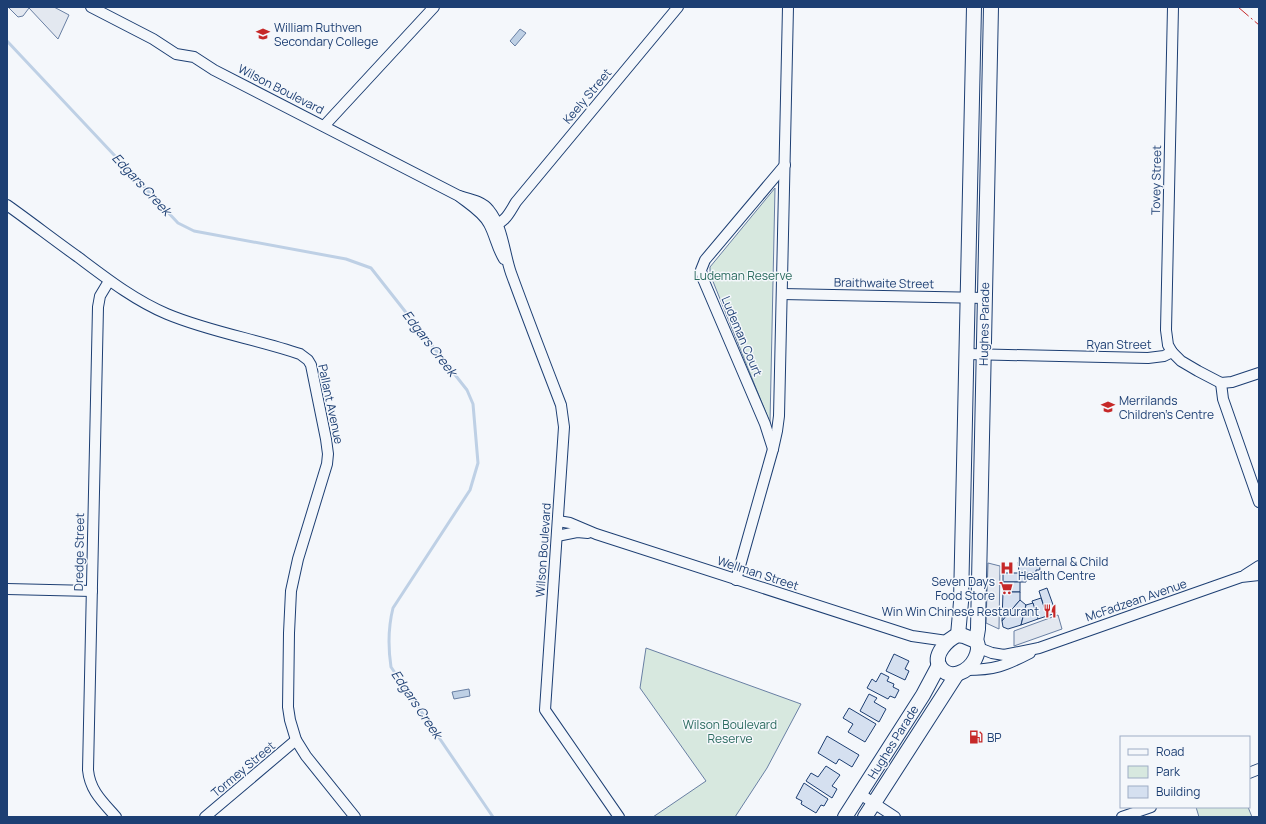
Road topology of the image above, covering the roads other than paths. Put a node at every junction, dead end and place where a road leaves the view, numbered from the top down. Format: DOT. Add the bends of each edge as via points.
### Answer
graph roads {
  1 [pos="91,7"];
  2 [pos="434,7"];
  3 [pos="678,7"];
  4 [pos="788,7"];
  5 [pos="974,7"];
  6 [pos="991,7"];
  7 [pos="1173,7"];
  8 [pos="324,126"];
  9 [pos="785,165"];
  10 [pos="7,205"];
  11 [pos="494,223"];
  12 [pos="109,281"];
  13 [pos="782,294"];
  14 [pos="968,298"];
  15 [pos="985,298"];
  16 [pos="1172,352"];
  17 [pos="967,354"];
  18 [pos="983,355"];
  19 [pos="1259,373"];
  20 [pos="1220,383"];
  21 [pos="773,449"];
  22 [pos="1259,502"];
  23 [pos="558,521"];
  24 [pos="596,534"];
  25 [pos="557,536"];
  26 [pos="1259,566"];
  27 [pos="1259,575"];
  28 [pos="1241,577"];
  29 [pos="736,580"];
  30 [pos="7,590"];
  31 [pos="92,591"];
  32 [pos="912,636"];
  33 [pos="952,638"];
  34 [pos="977,644"];
  35 [pos="1039,648"];
  36 [pos="939,660"];
  37 [pos="962,672"];
  38 [pos="296,740"];
  39 [pos="860,794"];
  40 [pos="874,803"];
  41 [pos="1147,808"];
  42 [pos="116,817"];
  43 [pos="206,817"];
  44 [pos="355,817"];
  45 [pos="619,817"];
  46 [pos="845,817"];
  47 [pos="865,817"];
  48 [pos="895,817"];
  49 [pos="1122,817"];
  1 -- 8 [label="street, Wilson Boulevard" via="176,54 194,57 214,70"];
  2 -- 8 [label="street"];
  3 -- 11 [label="street, Keely Street" via="516,202 506,219"];
  4 -- 9 [label="street, Ludeman Court"];
  5 -- 14 [label="street, Hughes Parade"];
  6 -- 15 [label="street, Hughes Parade"];
  7 -- 16 [label="street, Tovey Street" via="1166,330 1168,345"];
  8 -- 11 [label="street, Wilson Boulevard" via="459,196"];
  9 -- 13 [label="street, Ludeman Court"];
  9 -- 21 [label="street, Ludeman Court" via="705,260 701,270"];
  10 -- 12 [label="street, Pallant Avenue"];
  11 -- 23 [label="street, Wilson Boulevard" via="499,250 511,271 561,405 564,427"];
  12 -- 31 [label="street, Dredge Street" via="100,296 98,306"];
  12 -- 38 [label="street, Pallant Avenue" via="166,313 300,354 311,365 328,454 325,475 298,559 291,591 288,708"];
  13 -- 14 [label="street, Braithwaite Street"];
  13 -- 21 [label="street, Ludeman Court" via="779,416"];
  14 -- 15 [label="street, Braithwaite Street"];
  14 -- 17 [label="street, Hughes Parade"];
  15 -- 18 [label="street, Hughes Parade"];
  16 -- 18 [label="street, Ryan Street" via="1148,358"];
  16 -- 20 [label="street" via="1181,361"];
  17 -- 18 [label="street, Ryan Street"];
  17 -- 33 [label="street, Hughes Parade" via="962,602"];
  18 -- 34 [label="street, Hughes Parade"];
  19 -- 20 [label="street" via="1232,382"];
  20 -- 22 [label="street" via="1223,399"];
  21 -- 29 [label="street, Ludeman Court"];
  23 -- 24 [label="street, Wellman Street"];
  23 -- 25 [label="street, Wilson Boulevard"];
  24 -- 25 [label="street, Wellman Street" via="577,532"];
  24 -- 29 [label="street, Wellman Street"];
  25 -- 45 [label="street, Wilson Boulevard" via="545,710"];
  26 -- 28 [label="street, McFadzean Avenue"];
  27 -- 28 [label="street, McFadzean Avenue"];
  28 -- 35 [label="street, McFadzean Avenue"];
  29 -- 32 [label="street, Wellman Street"];
  30 -- 31 [label="street"];
  31 -- 42 [label="street, Dredge Street" via="88,776 94,792"];
  32 -- 33 [label="street, Wellman Street" via="936,640"];
  32 -- 36 [label="street, Wellman Street" via="930,647"];
  33 -- 34 [label="street" via="964,636"];
  33 -- 36 [label="street" via="942,647"];
  34 -- 35 [label="street, McFadzean Avenue" via="992,653 1004,655"];
  34 -- 37 [label="street" via="976,658"];
  35 -- 37 [label="street, McFadzean Avenue" via="999,667"];
  36 -- 37 [label="street" via="940,668 949,674"];
  36 -- 39 [label="street, Hughes Parade" via="923,695"];
  37 -- 40 [label="street, Hughes Parade"];
  38 -- 43 [label="street, Tormey Street"];
  38 -- 44 [label="street, Pallant Avenue"];
  39 -- 40 [label="street"];
  39 -- 46 [label="street, Hughes Parade"];
  40 -- 47 [label="street, Hughes Parade"];
  40 -- 48 [label="street"];
  41 -- 49 [label="street"];
}
